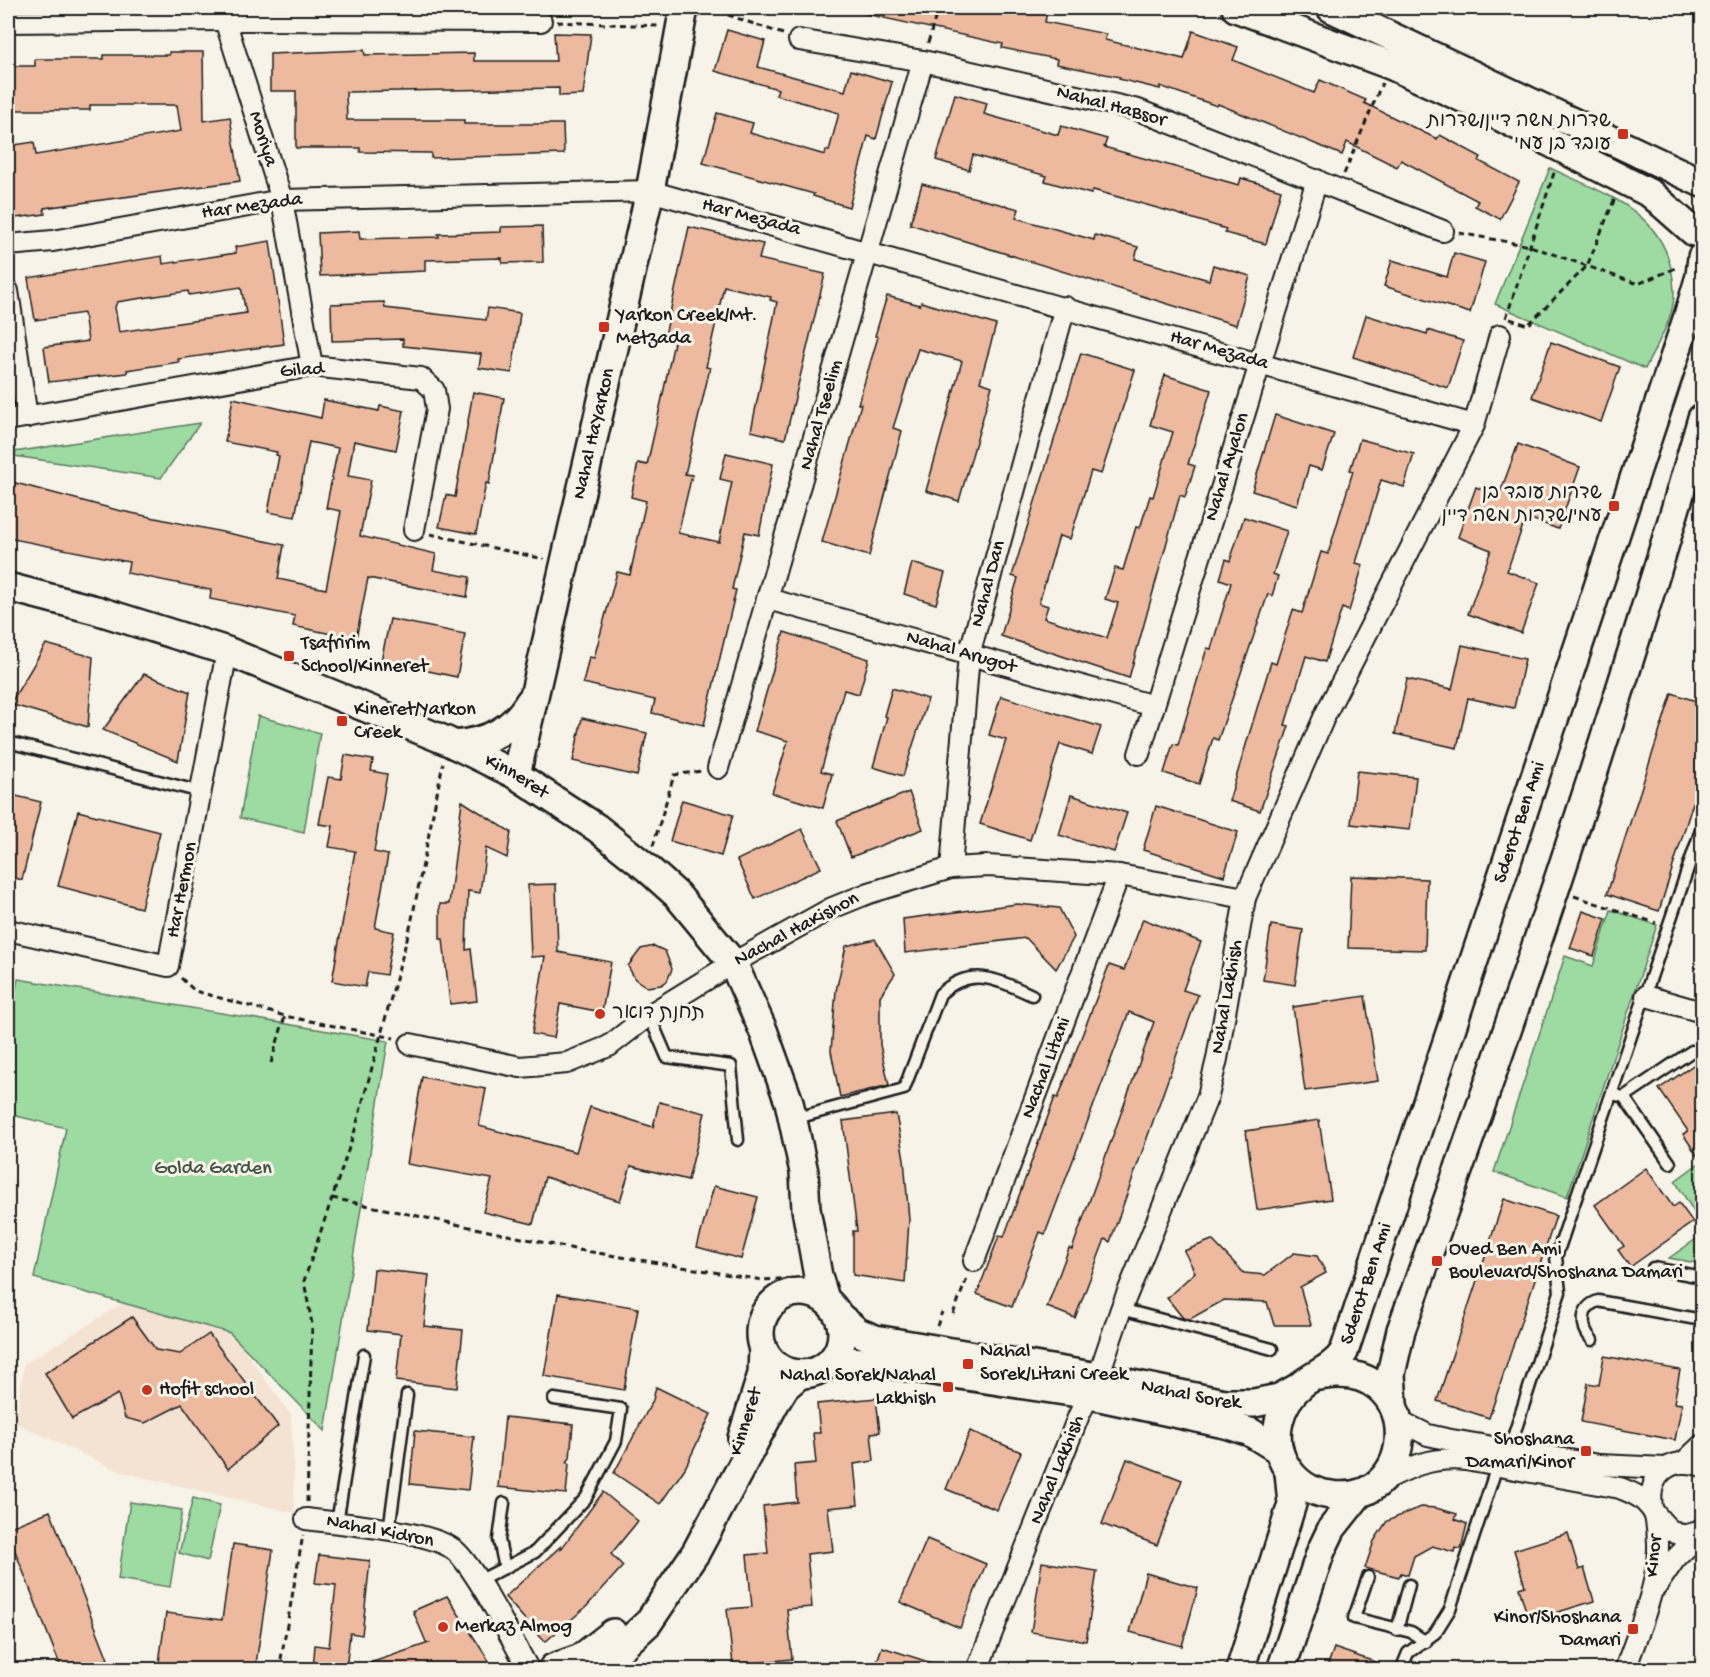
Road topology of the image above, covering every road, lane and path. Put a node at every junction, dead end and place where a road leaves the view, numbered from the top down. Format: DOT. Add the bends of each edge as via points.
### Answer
graph roads {
  1 [pos="708,8"];
  2 [pos="938,8"];
  3 [pos="1236,8"];
  4 [pos="1340,10"];
  5 [pos="684,16"];
  6 [pos="225,20"];
  7 [pos="541,21"];
  8 [pos="8,22"];
  9 [pos="799,40"];
  10 [pos="923,61"];
  11 [pos="1390,65"];
  12 [pos="1563,149"];
  13 [pos="1317,180"];
  14 [pos="1623,180"];
  15 [pos="1702,183"];
  16 [pos="1337,188"];
  17 [pos="650,191"];
  18 [pos="282,200"];
  19 [pos="1702,201"];
  20 [pos="1443,231"];
  21 [pos="8,245"];
  22 [pos="1530,246"];
  23 [pos="1699,248"];
  24 [pos="869,251"];
  25 [pos="1587,266"];
  26 [pos="8,291"];
  27 [pos="1065,307"];
  28 [pos="1503,326"];
  29 [pos="1260,363"];
  30 [pos="312,366"];
  31 [pos="27,417"];
  32 [pos="1702,418"];
  33 [pos="8,420"];
  34 [pos="1474,425"];
  35 [pos="414,530"];
  36 [pos="564,564"];
  37 [pos="8,587"];
  38 [pos="768,599"];
  39 [pos="227,651"];
  40 [pos="969,655"];
  41 [pos="535,692"];
  42 [pos="1154,706"];
  43 [pos="8,742"];
  44 [pos="451,743"];
  45 [pos="1139,754"];
  46 [pos="718,768"];
  47 [pos="516,775"];
  48 [pos="201,792"];
  49 [pos="1702,827"];
  50 [pos="1700,845"];
  51 [pos="647,868"];
  52 [pos="951,868"];
  53 [pos="1119,875"];
  54 [pos="1554,890"];
  55 [pos="1245,898"];
  56 [pos="1669,927"];
  57 [pos="8,930"];
  58 [pos="733,963"];
  59 [pos="168,966"];
  60 [pos="1032,995"];
  61 [pos="1646,996"];
  62 [pos="1702,1012"];
  63 [pos="650,1015"];
  64 [pos="285,1016"];
  65 [pos="381,1034"];
  66 [pos="410,1044"];
  67 [pos="1692,1051"];
  68 [pos="271,1063"];
  69 [pos="1612,1094"];
  70 [pos="1624,1097"];
  71 [pos="793,1119"];
  72 [pos="738,1140"];
  73 [pos="1670,1163"];
  74 [pos="332,1198"];
  75 [pos="806,1209"];
  76 [pos="974,1261"];
  77 [pos="1653,1268"];
  78 [pos="1702,1277"];
  79 [pos="794,1285"];
  80 [pos="832,1307"];
  81 [pos="1121,1309"];
  82 [pos="953,1314"];
  83 [pos="1702,1320"];
  84 [pos="1592,1340"];
  85 [pos="1272,1348"];
  86 [pos="763,1349"];
  87 [pos="364,1355"];
  88 [pos="832,1361"];
  89 [pos="800,1374"];
  90 [pos="1309,1381"];
  91 [pos="1094,1386"];
  92 [pos="407,1395"];
  93 [pos="554,1398"];
  94 [pos="1396,1413"];
  95 [pos="1702,1445"];
  96 [pos="1509,1450"];
  97 [pos="1284,1461"];
  98 [pos="1674,1465"];
  99 [pos="1497,1466"];
  100 [pos="1702,1466"];
  101 [pos="1368,1488"];
  102 [pos="725,1495"];
  103 [pos="504,1503"];
  104 [pos="1654,1514"];
  105 [pos="306,1519"];
  106 [pos="337,1523"];
  107 [pos="389,1531"];
  108 [pos="1702,1531"];
  109 [pos="505,1568"];
  110 [pos="1368,1577"];
  111 [pos="477,1582"];
  112 [pos="672,1585"];
  113 [pos="1409,1585"];
  114 [pos="1650,1597"];
  115 [pos="1397,1630"];
  116 [pos="1426,1642"];
  117 [pos="543,1669"];
  118 [pos="279,1670"];
  119 [pos="597,1670"];
  120 [pos="977,1670"];
  121 [pos="1240,1670"];
  122 [pos="1281,1670"];
  123 [pos="1401,1670"];
  124 [pos="1625,1670"];
  1 -- 9 [label="path"];
  2 -- 10 [label="path"];
  3 -- 11 [label="street"];
  4 -- 15 [label="street"];
  5 -- 7 [label="path"];
  5 -- 17 [label="street, Nahal HaYarkon"];
  6 -- 7 [label="street"];
  6 -- 8 [label="street"];
  6 -- 18 [label="street, Moriya"];
  9 -- 10 [label="street, Nahal HaBsor"];
  10 -- 13 [label="street, Nahal HaBsor" via="1138,110"];
  10 -- 24 [label="street, Nahal Tseelim"];
  11 -- 12 [label="street" via="1469,100"];
  11 -- 16 [label="path"];
  12 -- 14 [label="street"];
  12 -- 22 [label="path"];
  13 -- 16 [label="street, Nahal HaBsor"];
  13 -- 29 [label="street, Nahal Ayalon"];
  14 -- 23 [label="street" via="1651,194"];
  14 -- 25 [label="path"];
  16 -- 20 [label="street, Nahal HaBsor"];
  17 -- 18 [label="street, Har Mezada"];
  17 -- 24 [label="street, Har Mezada"];
  17 -- 36 [label="street, Nahal HaYarkon"];
  18 -- 21 [label="street, Har Mezada" via="53,241"];
  18 -- 30 [label="street, Moriya"];
  19 -- 23 [label="street, Sderot Ben Ami" via="1695,219"];
  20 -- 22 [label="path"];
  22 -- 25 [label="path"];
  22 -- 28 [label="path"];
  23 -- 25 [label="path" via="1638,284"];
  23 -- 90 [label="street, Sderot Ben Ami" via="1700,276 1688,316 1363,1297 1344,1352 1335,1364"];
  24 -- 27 [label="street, Har Mezada"];
  24 -- 38 [label="street, Nahal Tseelim"];
  25 -- 28 [label="path" via="1528,325"];
  26 -- 31 [label="street"];
  27 -- 29 [label="street, Har Mezada"];
  27 -- 40 [label="street, Nahal Dan"];
  28 -- 34 [label="street, Nahal Lakhish"];
  29 -- 34 [label="street, Har Mezada"];
  29 -- 42 [label="street, Nahal Ayalon"];
  30 -- 31 [label="street, Gilad"];
  30 -- 35 [label="street, Gilad" via="421,378 434,390 437,409"];
  31 -- 33 [label="street, Gilad"];
  32 -- 54 [label="street" via="1653,588"];
  34 -- 55 [label="street, Nahal Lakhish" via="1326,714"];
  35 -- 36 [label="path"];
  36 -- 41 [label="street, Nahal HaYarkon"];
  37 -- 39 [label="street, Kinneret"];
  38 -- 40 [label="street, Nahal Arugot"];
  38 -- 46 [label="street, Nahal Tseelim"];
  39 -- 44 [label="street, Kinneret"];
  39 -- 48 [label="street, Har Hermon"];
  40 -- 42 [label="street, Nahal Arugot"];
  40 -- 52 [label="street, Nahal Dan"];
  41 -- 44 [label="street" via="521,716 502,732 480,742"];
  41 -- 47 [label="street, Nahal HaYarkon"];
  42 -- 45 [label="street, Nahal Ayalon"];
  43 -- 48 [label="lane"];
  44 -- 47 [label="street, Kinneret"];
  44 -- 65 [label="path" via="411,924"];
  46 -- 51 [label="path" via="674,775"];
  47 -- 51 [label="street, Kinneret" via="597,828"];
  48 -- 59 [label="street, Har Hermon"];
  49 -- 50 [label="lane"];
  50 -- 56 [label="lane"];
  51 -- 58 [label="street, Kinneret" via="677,895"];
  52 -- 53 [label="street, Nachal HaKishon" via="988,866"];
  52 -- 58 [label="street, Nachal HaKishon" via="832,908"];
  53 -- 55 [label="street, Nachal HaKishon"];
  53 -- 76 [label="street, Nachal Litani"];
  54 -- 56 [label="path"];
  54 -- 94 [label="street" via="1401,1330 1391,1374"];
  55 -- 81 [label="street, Nahal Lakhish" via="1208,1096"];
  56 -- 61 [label="lane"];
  57 -- 59 [label="street, Har Hermon"];
  58 -- 63 [label="street, Nachal HaKishon"];
  58 -- 71 [label="street, Kinneret" via="763,1030"];
  59 -- 64 [label="path" via="195,991"];
  60 -- 71 [label="lane" via="1002,981 972,975 950,985 940,994 904,1089"];
  61 -- 62 [label="street"];
  61 -- 69 [label="lane"];
  63 -- 66 [label="street, Nachal HaKishon" via="609,1046 567,1062 520,1067"];
  63 -- 72 [label="lane" via="667,1057 731,1066"];
  64 -- 65 [label="path"];
  64 -- 68 [label="path"];
  65 -- 66 [label="path"];
  65 -- 74 [label="path"];
  67 -- 70 [label="lane"];
  69 -- 70 [label="lane"];
  69 -- 96 [label="lane" via="1556,1257 1560,1292"];
  70 -- 73 [label="lane"];
  71 -- 75 [label="street, Kinneret" via="804,1172"];
  74 -- 79 [label="path" via="579,1250"];
  74 -- 105 [label="path" via="304,1281 312,1324"];
  75 -- 79 [label="street, Kinneret"];
  75 -- 80 [label="street, Kinneret" via="818,1276"];
  76 -- 82 [label="path"];
  77 -- 78 [label="lane"];
  79 -- 80 [label="street"];
  79 -- 86 [label="street, Kinneret" via="765,1314 760,1337"];
  80 -- 88 [label="street, Kinneret" via="842,1340"];
  80 -- 91 [label="street, Nahal Sorek" via="858,1332 875,1339"];
  81 -- 85 [label="lane"];
  81 -- 91 [label="street, Nahal Lakhish"];
  83 -- 84 [label="lane" via="1598,1301 1585,1310 1583,1325"];
  86 -- 89 [label="street, Kinneret" via="778,1367"];
  86 -- 102 [label="street, Kinneret" via="762,1374"];
  87 -- 106 [label="lane"];
  88 -- 89 [label="street, Kinneret" via="812,1373"];
  88 -- 91 [label="street, Nahal Sorek"];
  89 -- 102 [label="street, Kinneret" via="774,1405"];
  90 -- 91 [label="street, Nahal Sorek" via="1279,1398 1254,1403 1224,1403"];
  90 -- 94 [label="street, Sderot Ben Ami" via="1336,1372 1353,1374 1383,1390"];
  90 -- 97 [label="street, Sderot Ben Ami" via="1288,1399 1280,1415 1277,1432"];
  91 -- 97 [label="street, Nahal Sorek" via="1250,1432"];
  91 -- 120 [label="street, Nahal Lakhish"];
  92 -- 107 [label="lane"];
  93 -- 109 [label="lane" via="621,1409 616,1441 586,1498 535,1552"];
  94 -- 96 [label="street" via="1428,1435"];
  94 -- 101 [label="street" via="1401,1438 1398,1455 1390,1471"];
  95 -- 98 [label="street"];
  96 -- 98 [label="street" via="1599,1466"];
  97 -- 101 [label="street" via="1303,1485 1321,1494 1340,1497"];
  97 -- 121 [label="street, Sderot Ben Ami" via="1292,1504"];
  98 -- 100 [label="street"];
  98 -- 104 [label="street, Kinor" via="1657,1476 1651,1488"];
  99 -- 101 [label="street" via="1441,1458 1424,1461"];
  99 -- 104 [label="street" via="1620,1488 1638,1496"];
  99 -- 116 [label="lane" via="1450,1609"];
  101 -- 122 [label="street" via="1332,1528 1321,1551"];
  102 -- 112 [label="street, Kinneret" via="696,1552"];
  103 -- 109 [label="lane" via="499,1540"];
  104 -- 108 [label="street" via="1672,1532"];
  104 -- 114 [label="street, Kinor" via="1659,1550"];
  105 -- 106 [label="street, Nahal Kidron"];
  105 -- 118 [label="path"];
  106 -- 107 [label="street, Nahal Kidron"];
  107 -- 111 [label="street, Nahal Kidron" via="432,1538 455,1550"];
  108 -- 114 [label="street, Kinor" via="1675,1559"];
  109 -- 111 [label="lane"];
  110 -- 115 [label="lane" via="1354,1618"];
  111 -- 117 [label="street, Nahal Kidron"];
  112 -- 117 [label="street, Kinneret" via="593,1650 569,1664"];
  112 -- 119 [label="street, Kinneret" via="648,1623"];
  113 -- 115 [label="lane"];
  114 -- 124 [label="street, Kinor"];
  115 -- 116 [label="lane" via="1411,1632"];
  116 -- 123 [label="lane" via="1408,1653"];
}
